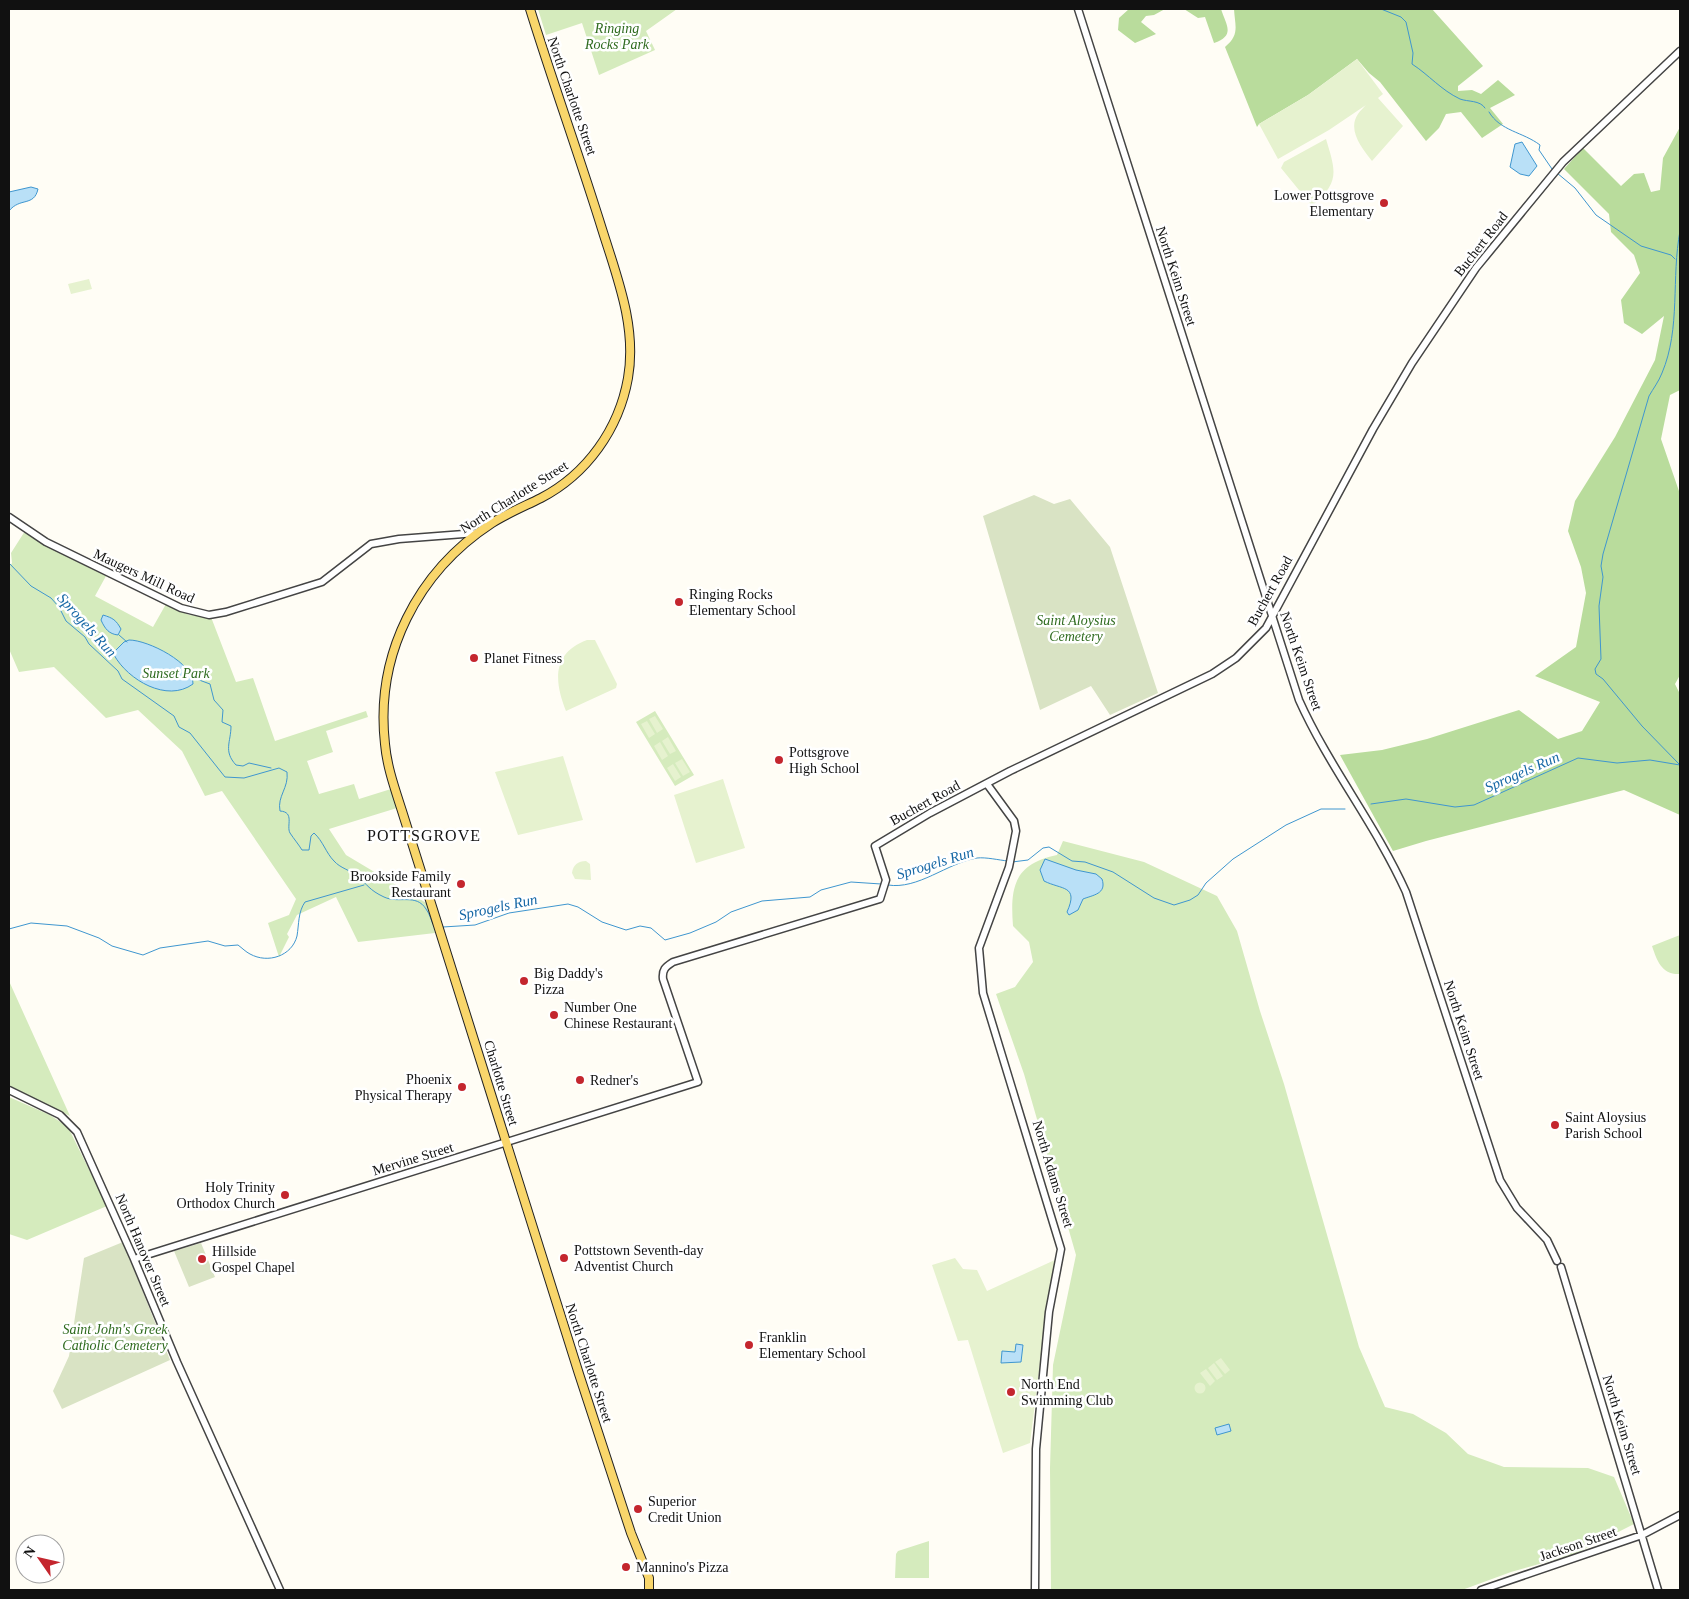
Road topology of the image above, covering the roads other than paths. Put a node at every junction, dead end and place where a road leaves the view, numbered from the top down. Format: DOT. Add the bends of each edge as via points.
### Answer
graph roads {
  1 [pos="530,9"];
  2 [pos="1078,9"];
  3 [pos="1680,51"];
  4 [pos="9,517"];
  5 [pos="477,533"];
  6 [pos="1272,617"];
  7 [pos="987,784"];
  8 [pos="472,1030"];
  9 [pos="698,1082"];
  10 [pos="9,1090"];
  11 [pos="506,1143"];
  12 [pos="134,1259"];
  13 [pos="1680,1515"];
  14 [pos="1642,1535"];
  15 [pos="280,1590"];
  16 [pos="648,1590"];
  17 [pos="1035,1590"];
  18 [pos="1481,1590"];
  19 [pos="1658,1590"];
  1 -- 5 [label="main road, North Charlotte Street" via="619,284 630,339 628,378 618,413 590,459 553,491"];
  2 -- 6 [label="street, North Keim Street"];
  3 -- 6 [label="street, Buchert Road" via="1563,162 1476,268 1382,413"];
  4 -- 5 [label="street, Maugers Mill Road" via="46,542 160,599 194,613 209,615 322,582 364,547 382,541"];
  5 -- 8 [label="main road, North Charlotte Street" via="447,559 417,598 398,636 385,693 384,730 388,762"];
  6 -- 7 [label="street, Buchert Road" via="1258,639 1218,670"];
  6 -- 14 [label="street, North Keim Street" via="1307,717 1406,892 1500,1180 1517,1208 1547,1240 1559,1264"];
  7 -- 9 [label="street, Buchert Road" via="930,812 875,846 885,885 880,899 665,967 662,972 676,1021"];
  7 -- 17 [label="street, North Adams Street" via="1014,822 1016,831 1010,867 979,948 983,993 1061,1249 1048,1315 1036,1449"];
  8 -- 11 [label="main road, Charlotte Street"];
  9 -- 11 [label="street, Mervine Street"];
  10 -- 12 [label="street, North Hanover Street" via="49,1109 72,1126"];
  11 -- 12 [label="street, Mervine Street"];
  11 -- 16 [label="main road, North Charlotte Street" via="648,1578"];
  12 -- 15 [label="street, North Hanover Street"];
  13 -- 14 [label="street, Jackson Street"];
  14 -- 18 [label="street, Jackson Street"];
  14 -- 19 [label="street, North Keim Street"];
}
